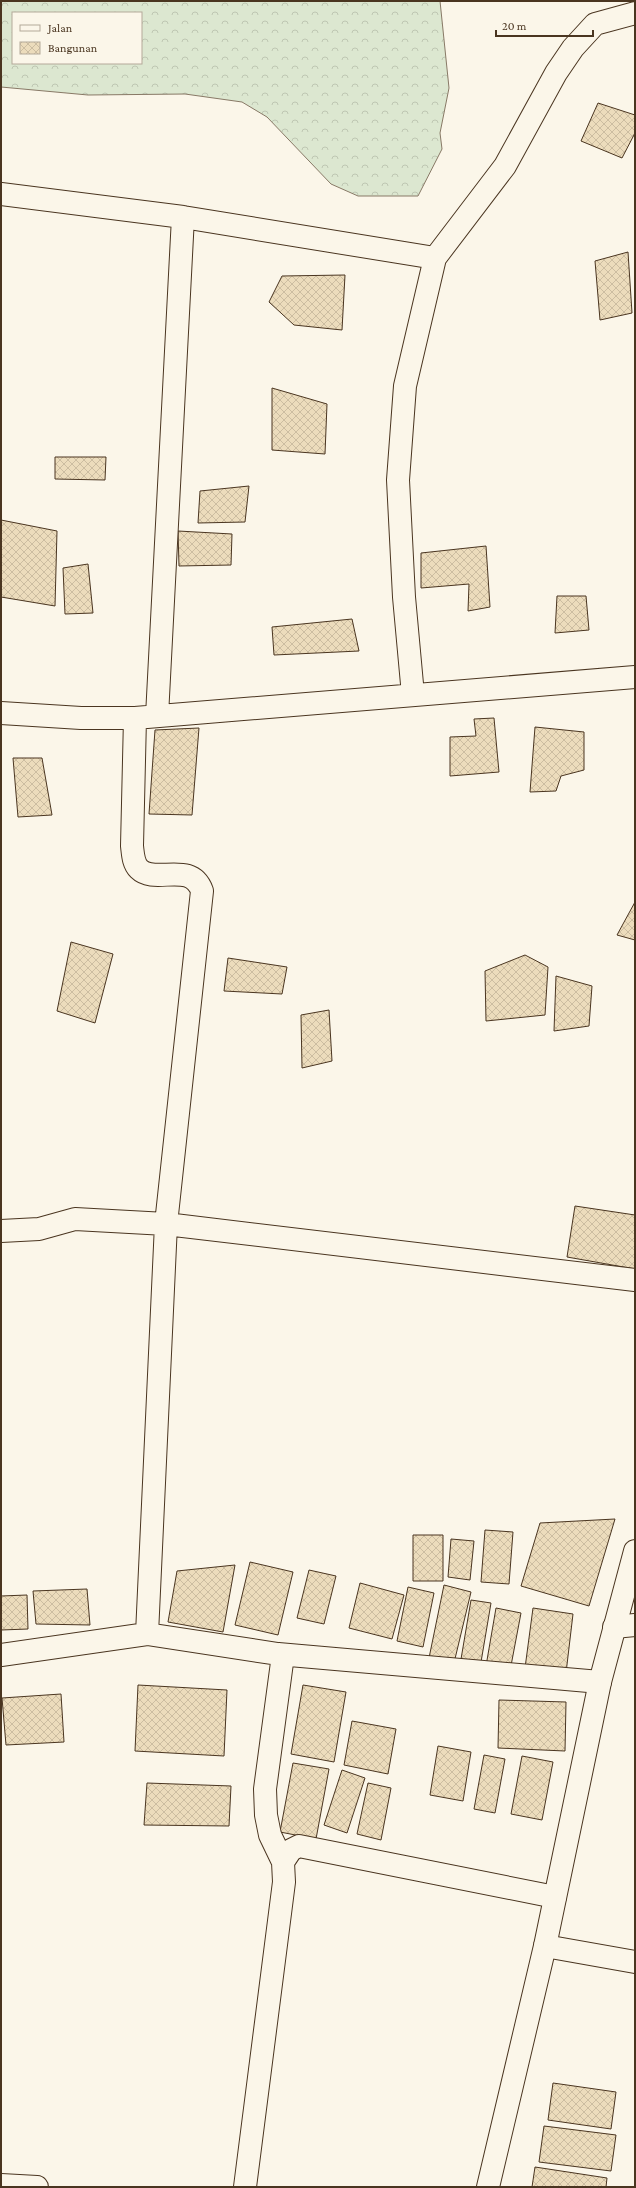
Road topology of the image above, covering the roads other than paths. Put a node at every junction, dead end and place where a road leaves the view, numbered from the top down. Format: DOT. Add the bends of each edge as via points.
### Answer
graph roads {
  1 [pos="635,13"];
  2 [pos="1,194"];
  3 [pos="183,217"];
  4 [pos="435,258"];
  5 [pos="635,677"];
  6 [pos="413,695"];
  7 [pos="1,713"];
  8 [pos="157,716"];
  9 [pos="135,718"];
  10 [pos="166,1224"];
  11 [pos="1,1231"];
  12 [pos="635,1280"];
  13 [pos="635,1551"];
  14 [pos="625,1626"];
  15 [pos="147,1634"];
  16 [pos="1,1655"];
  17 [pos="283,1655"];
  18 [pos="600,1682"];
  19 [pos="283,1862"];
  20 [pos="555,1897"];
  21 [pos="545,1946"];
  22 [pos="635,1962"];
  23 [pos="1,2185"];
  24 [pos="37,2187"];
  25 [pos="244,2187"];
  26 [pos="488,2187"];
  1 -- 4 [label="street" via="595,24 572,48 556,72 505,166"];
  2 -- 3 [label="street"];
  3 -- 4 [label="street"];
  3 -- 8 [label="street"];
  4 -- 6 [label="street" via="405,386 398,480 404,597"];
  5 -- 6 [label="street"];
  6 -- 8 [label="street"];
  7 -- 9 [label="street" via="81,718"];
  8 -- 9 [label="street"];
  9 -- 10 [label="street" via="132,846 134,862 139,870 146,874 182,874 200,884 202,891"];
  10 -- 11 [label="street" via="75,1219 39,1229"];
  10 -- 12 [label="street"];
  10 -- 15 [label="street"];
  13 -- 14 [label="street"];
  14 -- 18 [label="street"];
  15 -- 16 [label="street"];
  15 -- 17 [label="street"];
  17 -- 18 [label="street"];
  17 -- 19 [label="street" via="265,1789 270,1835"];
  18 -- 20 [label="street"];
  19 -- 20 [label="street" via="291,1850 299,1846"];
  19 -- 25 [label="street" via="284,1882"];
  20 -- 21 [label="street"];
  21 -- 22 [label="street"];
  21 -- 26 [label="street"];
  23 -- 24 [label="street"];
}
